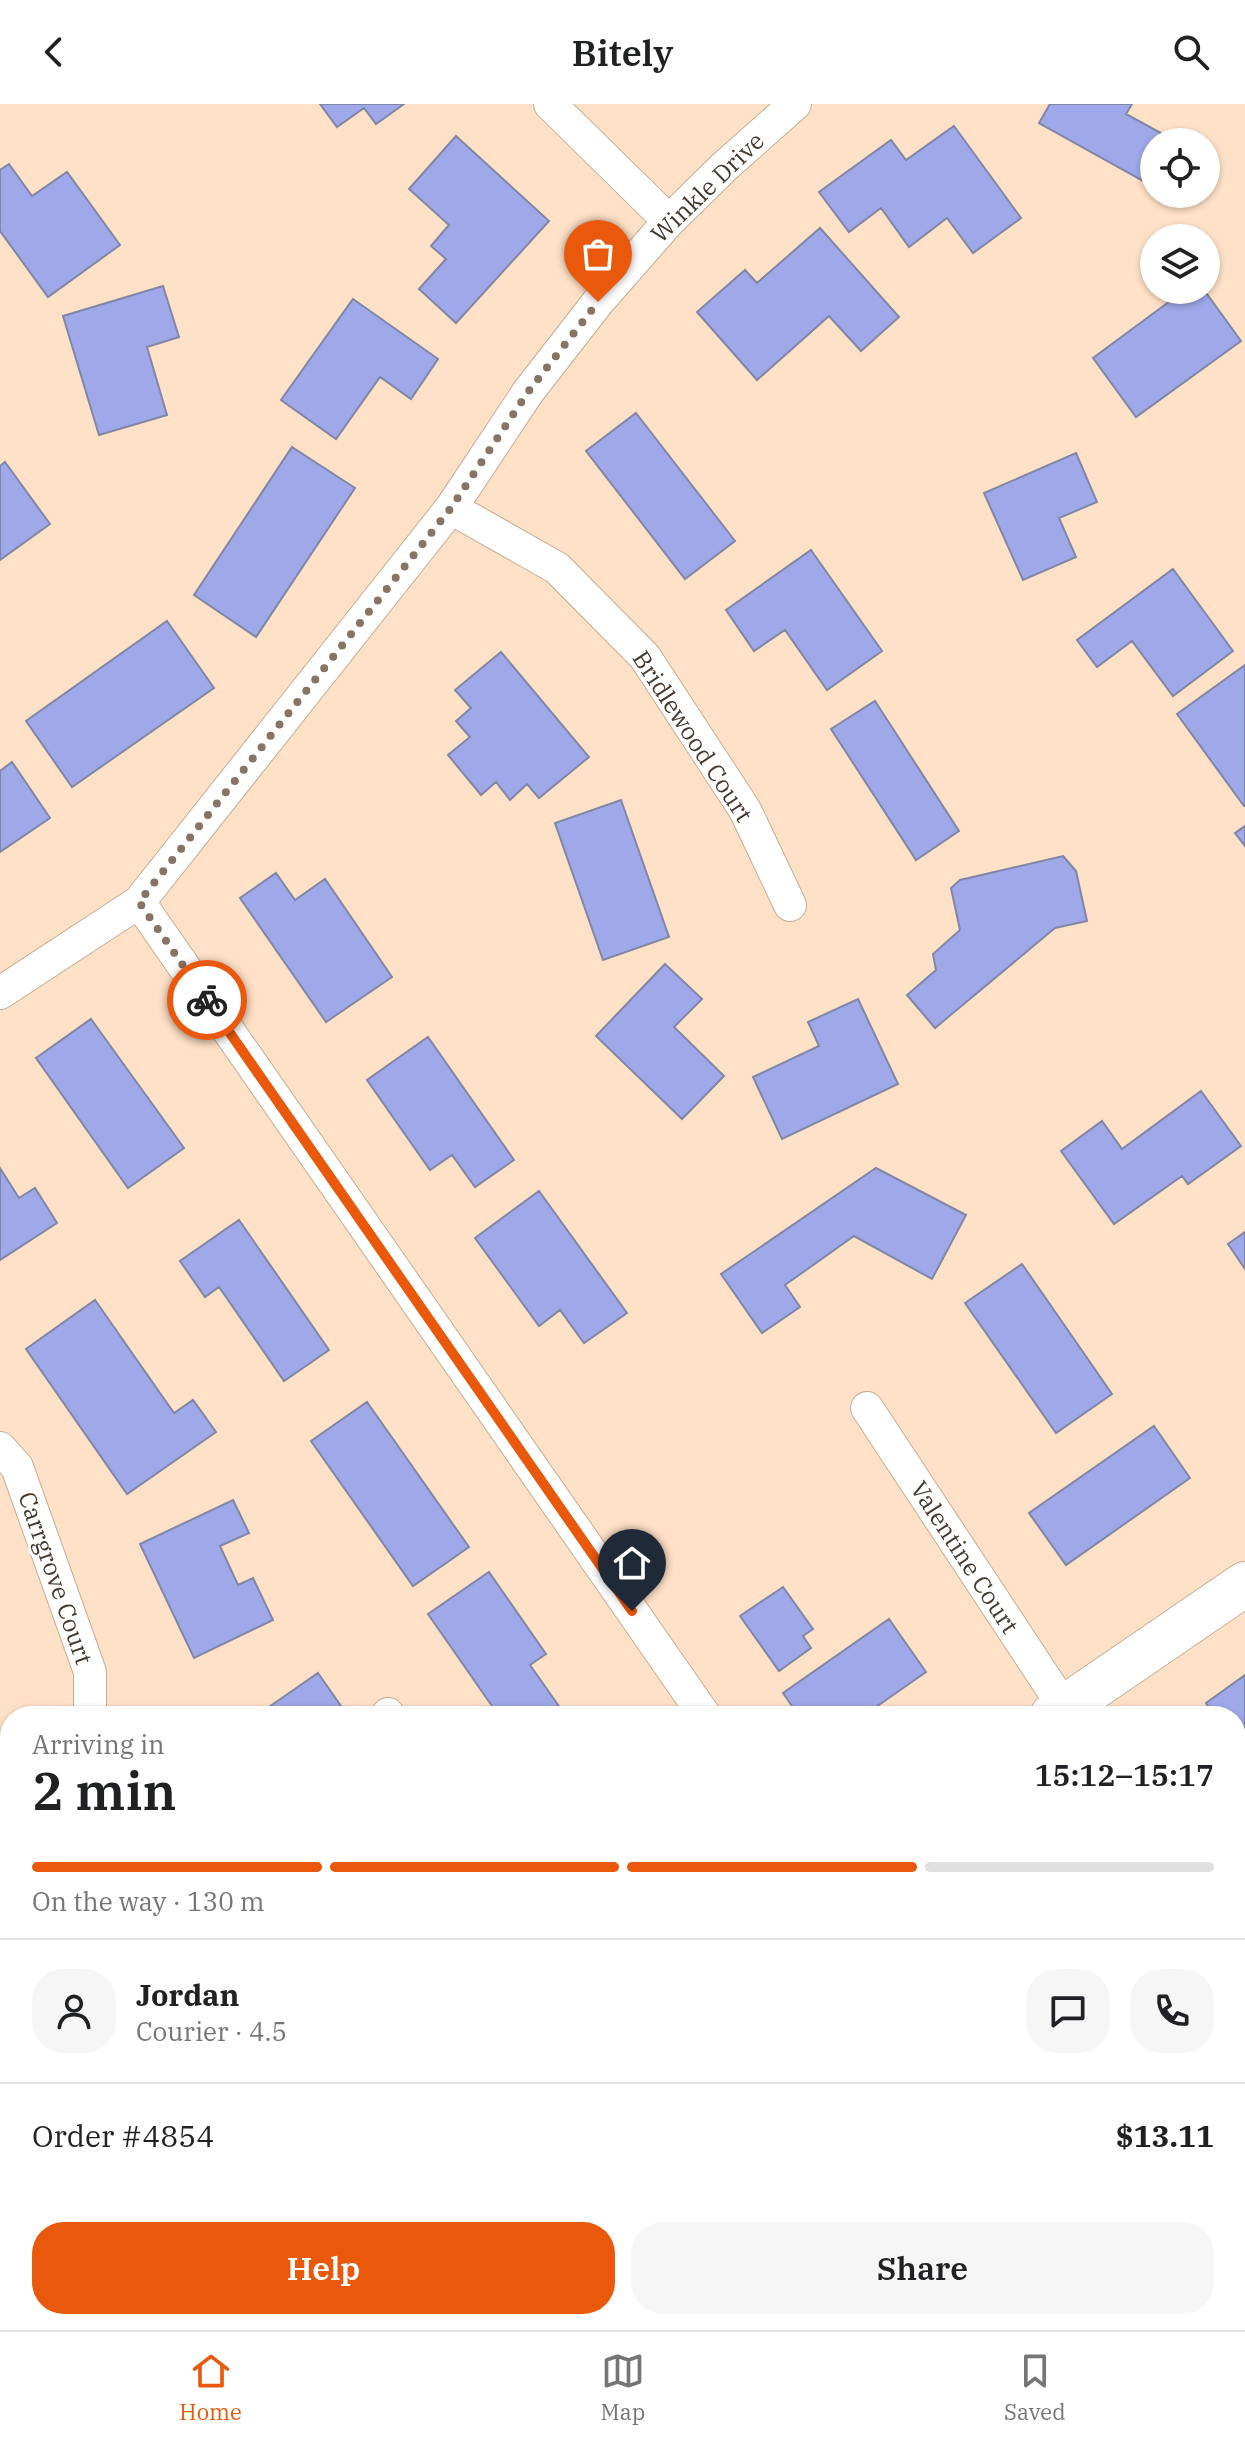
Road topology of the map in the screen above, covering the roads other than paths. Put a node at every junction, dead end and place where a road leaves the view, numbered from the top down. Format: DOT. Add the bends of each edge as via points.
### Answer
graph roads {
  1 [pos="550,104"];
  2 [pos="795,104"];
  3 [pos="669,221"];
  4 [pos="451,508"];
  5 [pos="139,902"];
  6 [pos="790,905"];
  7 [pos="0,993"];
  8 [pos="867,1408"];
  9 [pos="0,1448"];
  10 [pos="1245,1584"];
  11 [pos="90,1706"];
  12 [pos="698,1706"];
  13 [pos="1058,1706"];
  14 [pos="1072,1706"];
  1 -- 3 [label="street"];
  2 -- 3 [label="street, Winkle Drive"];
  3 -- 4 [label="street, Winkle Drive" via="528,392"];
  4 -- 5 [label="street, Winkle Drive"];
  4 -- 6 [label="street, Bridlewood Court" via="557,568 645,657 745,810"];
  5 -- 7 [label="street, Winkle Drive"];
  5 -- 12 [label="street"];
  8 -- 13 [label="street, Valentine Court"];
  9 -- 11 [label="street, Carrgrove Court" via="17,1467 90,1672"];
  10 -- 14 [label="street"];
}
